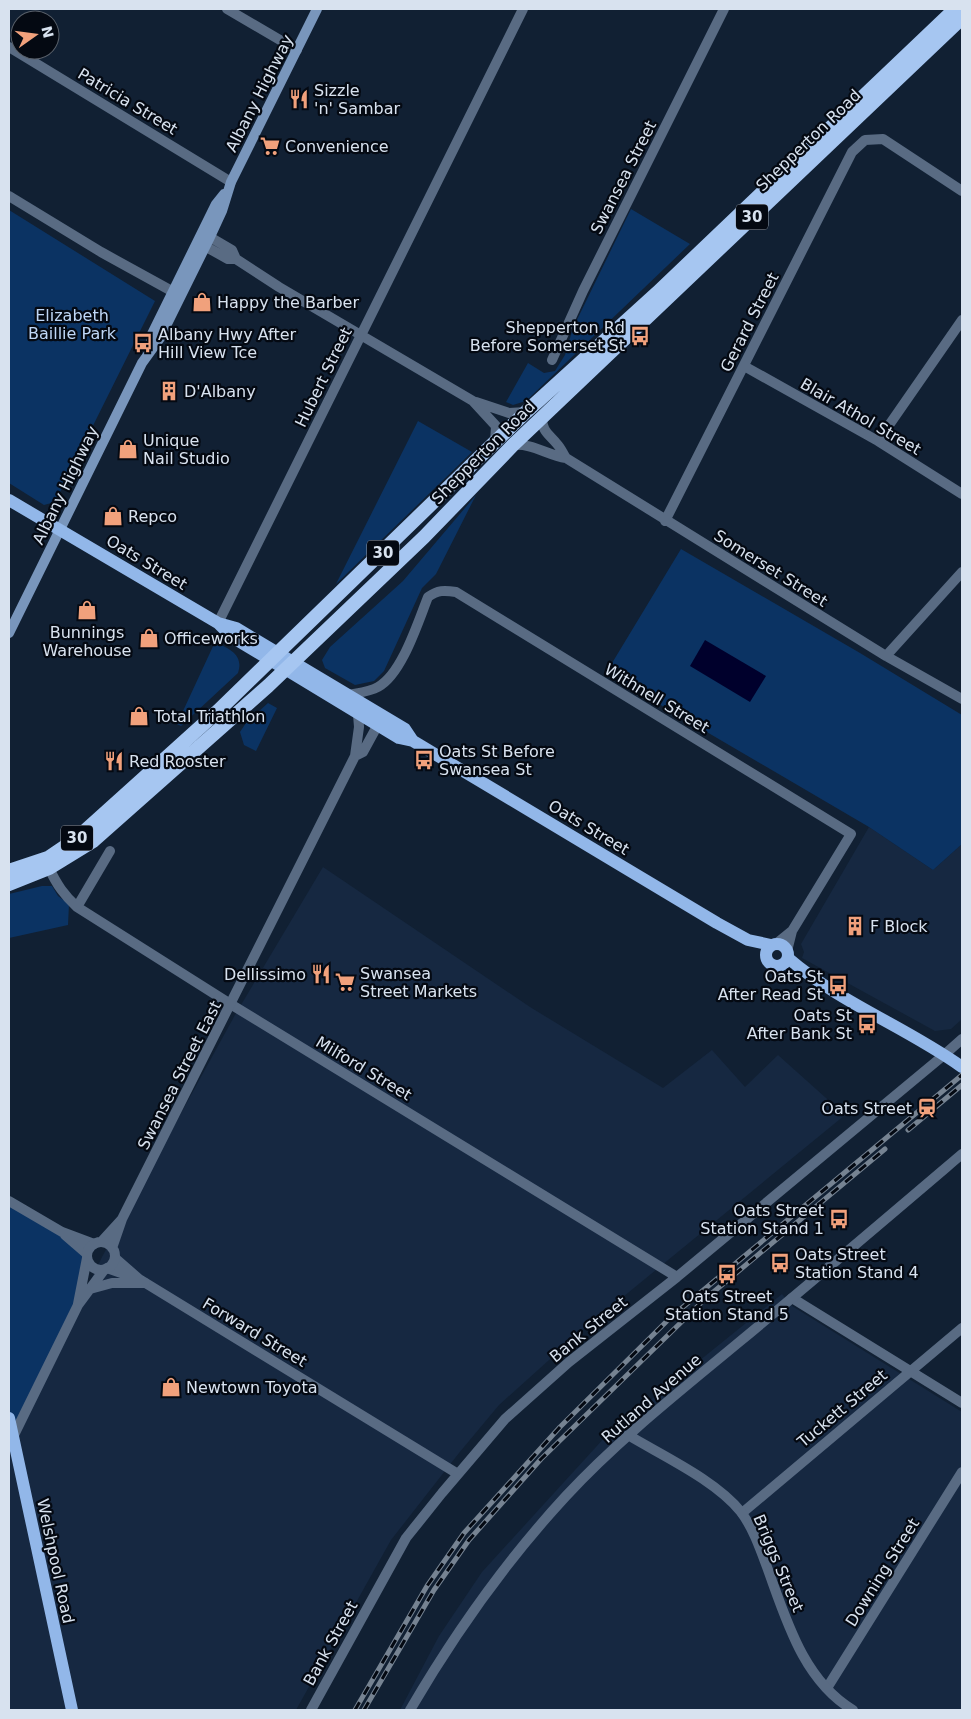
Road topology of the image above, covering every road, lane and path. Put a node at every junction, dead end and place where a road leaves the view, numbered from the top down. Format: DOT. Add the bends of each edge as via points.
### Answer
graph roads {
  1 [pos="227,9"];
  2 [pos="317,9"];
  3 [pos="523,9"];
  4 [pos="724,9"];
  5 [pos="955,9"];
  6 [pos="962,18"];
  7 [pos="9,47"];
  8 [pos="297,50"];
  9 [pos="231,182"];
  10 [pos="962,191"];
  11 [pos="9,196"];
  12 [pos="203,240"];
  13 [pos="177,294"];
  14 [pos="962,320"];
  15 [pos="360,336"];
  16 [pos="552,360"];
  17 [pos="744,366"];
  18 [pos="473,401"];
  19 [pos="526,412"];
  20 [pos="542,417"];
  21 [pos="878,441"];
  22 [pos="495,442"];
  23 [pos="513,445"];
  24 [pos="566,458"];
  25 [pos="962,494"];
  26 [pos="9,500"];
  27 [pos="665,521"];
  28 [pos="59,530"];
  29 [pos="962,572"];
  30 [pos="218,623"];
  31 [pos="9,633"];
  32 [pos="886,656"];
  33 [pos="275,657"];
  34 [pos="290,666"];
  35 [pos="348,695"];
  36 [pos="962,699"];
  37 [pos="358,714"];
  38 [pos="380,720"];
  39 [pos="355,756"];
  40 [pos="110,851"];
  41 [pos="50,868"];
  42 [pos="9,871"];
  43 [pos="9,884"];
  44 [pos="77,907"];
  45 [pos="792,931"];
  46 [pos="771,949"];
  47 [pos="785,958"];
  48 [pos="232,1005"];
  49 [pos="962,1039"];
  50 [pos="944,1054"];
  51 [pos="962,1067"];
  52 [pos="962,1154"];
  53 [pos="9,1201"];
  54 [pos="122,1220"];
  55 [pos="62,1232"];
  56 [pos="98,1243"];
  57 [pos="114,1253"];
  58 [pos="87,1256"];
  59 [pos="106,1269"];
  60 [pos="677,1277"];
  61 [pos="142,1281"];
  62 [pos="90,1289"];
  63 [pos="792,1298"];
  64 [pos="78,1305"];
  65 [pos="962,1328"];
  66 [pos="909,1371"];
  67 [pos="962,1403"];
  68 [pos="9,1418"];
  69 [pos="628,1435"];
  70 [pos="13,1437"];
  71 [pos="962,1472"];
  72 [pos="458,1474"];
  73 [pos="742,1513"];
  74 [pos="827,1688"];
  75 [pos="72,1710"];
  76 [pos="310,1710"];
  77 [pos="410,1710"];
  78 [pos="853,1710"];
  1 -- 8 [label="street"];
  2 -- 8 [label="main road, Albany Highway"];
  3 -- 15 [label="street, Hubert Street"];
  4 -- 16 [label="street, Swansea Street" via="585,286"];
  5 -- 19 [label="highway, Shepperton Road / 30" via="657,293"];
  6 -- 20 [label="highway, Shepperton Road / 30"];
  7 -- 9 [label="street, Patricia Street"];
  8 -- 9 [label="main road, Albany Highway"];
  9 -- 12 [label="main road, Albany Highway" via="222,211"];
  10 -- 17 [label="street, Gerard Street" via="882,139 865,140 852,152"];
  11 -- 13 [label="street" via="100,252"];
  12 -- 13 [label="main road, Albany Highway"];
  12 -- 15 [label="street" via="232,250 236,259"];
  13 -- 28 [label="main road, Albany Highway" via="160,338 149,350"];
  14 -- 21 [label="street"];
  15 -- 18 [label="street"];
  15 -- 30 [label="street, Hubert Street"];
  17 -- 21 [label="street, Blair Athol Street"];
  17 -- 27 [label="street, Gerard Street"];
  18 -- 19 [label="street" via="509,413"];
  18 -- 22 [label="street" via="496,426"];
  19 -- 22 [label="highway, Shepperton Road / 30"];
  20 -- 23 [label="highway, Shepperton Road / 30"];
  20 -- 24 [label="street, Somerset Street" via="548,437"];
  21 -- 25 [label="street, Blair Athol Street"];
  22 -- 33 [label="highway, Shepperton Road / 30"];
  23 -- 24 [label="street, Somerset Street" via="530,445 550,455"];
  23 -- 34 [label="highway, Shepperton Road / 30" via="424,537"];
  24 -- 27 [label="street, Somerset Street"];
  26 -- 28 [label="main road, Oats Street"];
  27 -- 32 [label="street, Somerset Street"];
  28 -- 30 [label="main road, Oats Street"];
  28 -- 31 [label="main road, Albany Highway"];
  29 -- 32 [label="street"];
  30 -- 33 [label="main road, Oats Street" via="232,637"];
  32 -- 36 [label="street, Somerset Street"];
  33 -- 34 [label="main road, Oats Street"];
  33 -- 42 [label="highway, Shepperton Road / 30" via="76,839 48,858"];
  34 -- 35 [label="main road, Oats Street"];
  34 -- 37 [label="main road, Oats Street"];
  34 -- 41 [label="highway, Shepperton Road / 30" via="114,825"];
  35 -- 38 [label="main road, Oats Street"];
  35 -- 45 [label="street, Withnell Street" via="379,687 398,666 428,597 445,590 456,592 851,834"];
  37 -- 38 [label="main road, Oats Street"];
  37 -- 39 [label="street, Swansea Street East"];
  38 -- 39 [label="street, Swansea Street East" via="363,752"];
  38 -- 46 [label="main road, Oats Street" via="404,729 413,741 717,923"];
  39 -- 48 [label="street, Swansea Street East"];
  40 -- 44 [label="street"];
  41 -- 43 [label="highway, Shepperton Road / 30"];
  41 -- 44 [label="street, Milford Street" via="56,884"];
  44 -- 48 [label="street, Milford Street"];
  45 -- 46 [label="street"];
  45 -- 47 [label="street"];
  46 -- 47 [label="main road" via="783,946"];
  46 -- 47 [label="main road" via="770,964"];
  47 -- 50 [label="main road" via="856,1006"];
  48 -- 54 [label="street, Swansea Street East"];
  48 -- 60 [label="street, Milford Street"];
  49 -- 50 [label="street, Bank Street"];
  50 -- 51 [label="main road"];
  50 -- 60 [label="street, Bank Street"];
  52 -- 63 [label="street, Rutland Avenue"];
  53 -- 55 [label="street"];
  54 -- 56 [label="street, Swansea Street East"];
  54 -- 57 [label="street, Swansea Street East"];
  55 -- 56 [label="street"];
  55 -- 58 [label="street"];
  56 -- 57 [label="street, Forward Street"];
  56 -- 58 [label="street, Swansea Street East"];
  57 -- 59 [label="street, Swansea Street East"];
  57 -- 61 [label="street, Forward Street"];
  58 -- 59 [label="street, Forward Street" via="94,1268"];
  58 -- 64 [label="street"];
  59 -- 61 [label="street, Forward Street"];
  59 -- 62 [label="street"];
  60 -- 72 [label="street, Bank Street" via="524,1400"];
  61 -- 62 [label="street" via="112,1283"];
  61 -- 72 [label="street, Forward Street"];
  62 -- 64 [label="street"];
  63 -- 66 [label="street"];
  63 -- 69 [label="street, Rutland Avenue"];
  64 -- 70 [label="street"];
  65 -- 66 [label="street, Tuckett Street"];
  66 -- 67 [label="street"];
  66 -- 73 [label="street, Tuckett Street"];
  68 -- 70 [label="main road, Welshpool Road"];
  69 -- 73 [label="street, Briggs Street" via="716,1488"];
  69 -- 77 [label="street, Rutland Avenue" via="566,1496 503,1568 445,1651"];
  70 -- 75 [label="main road, Welshpool Road"];
  71 -- 74 [label="street, Downing Street"];
  72 -- 76 [label="street, Bank Street" via="402,1545"];
  73 -- 74 [label="street, Briggs Street" via="756,1538 804,1659"];
  74 -- 78 [label="street, Briggs Street"];
}
